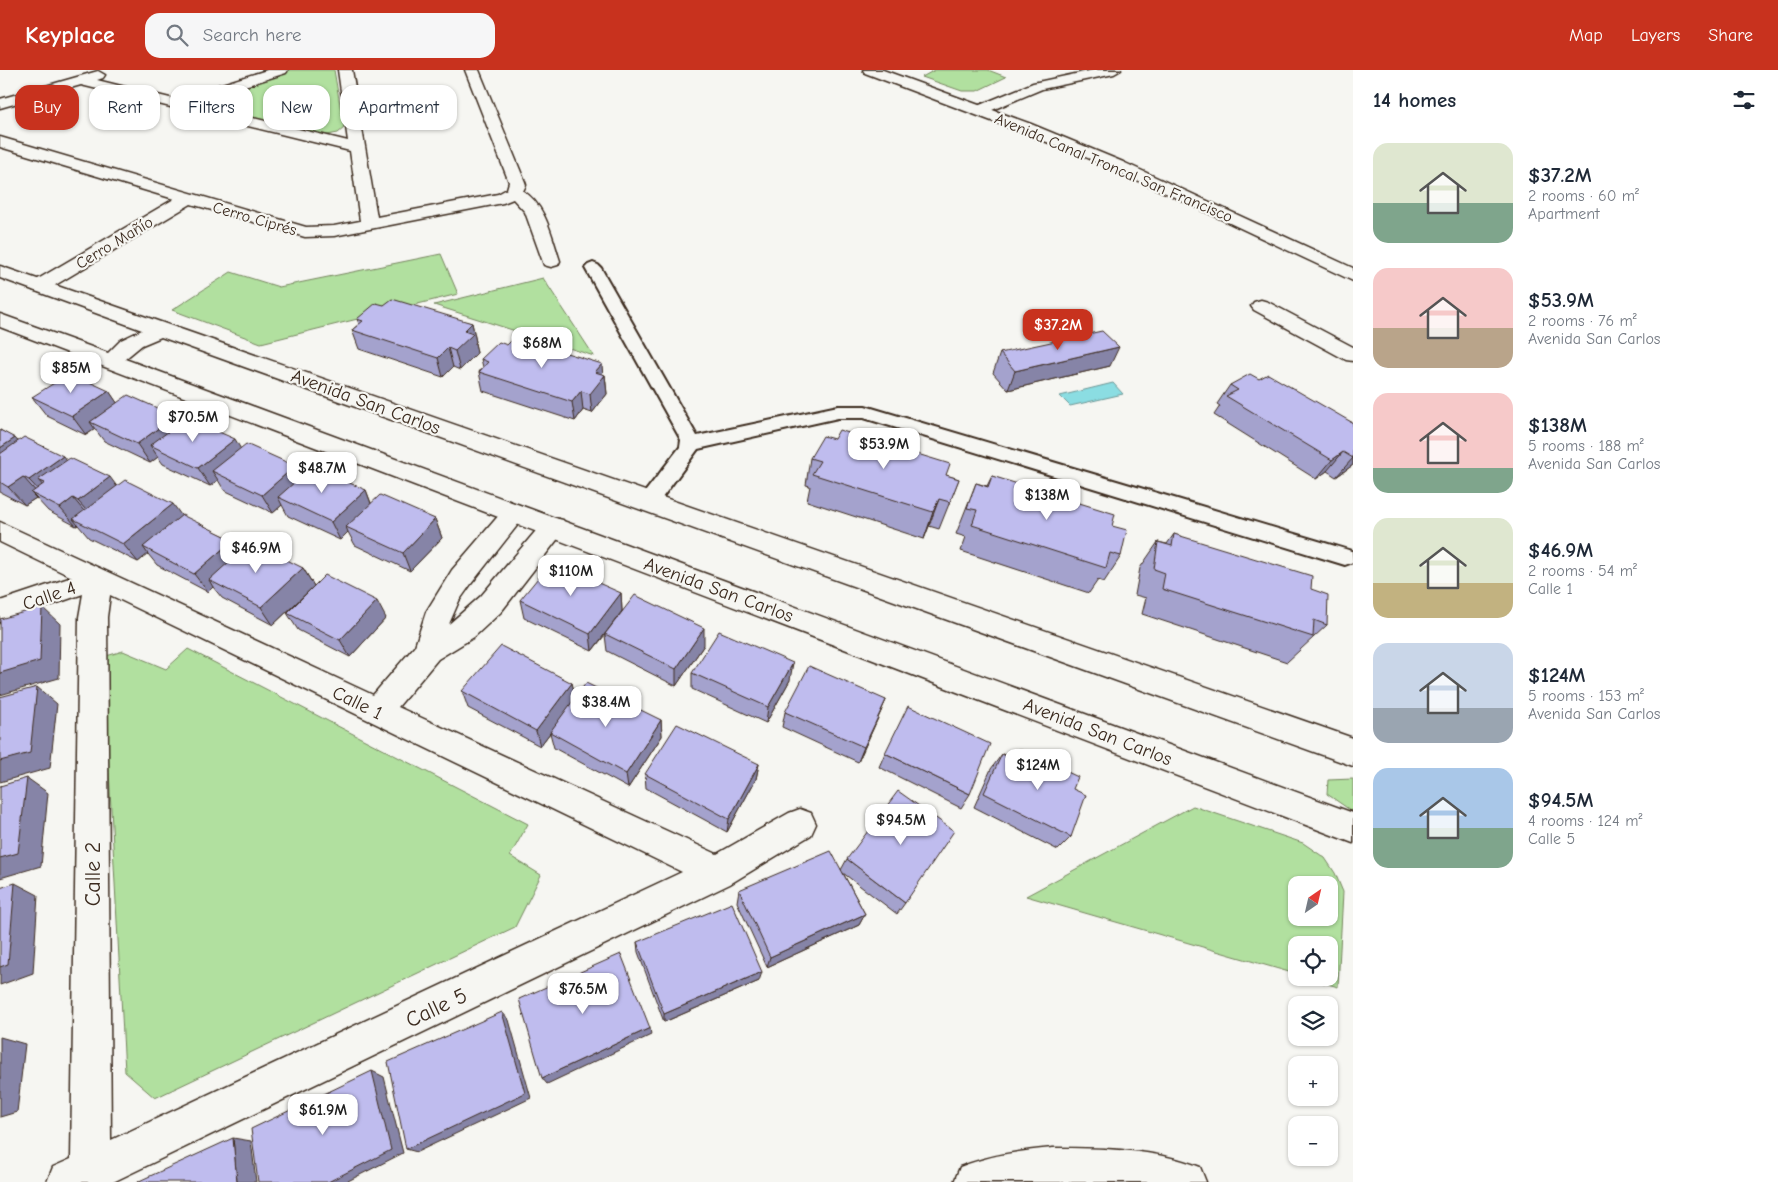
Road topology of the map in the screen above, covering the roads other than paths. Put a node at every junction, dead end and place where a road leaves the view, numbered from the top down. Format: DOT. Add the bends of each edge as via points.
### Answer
graph roads {
  1 [pos="114,70"];
  2 [pos="281,70"];
  3 [pos="345,70"];
  4 [pos="472,70"];
  5 [pos="870,70"];
  6 [pos="1114,70"];
  7 [pos="80,80"];
  8 [pos="234,85"];
  9 [pos="170,103"];
  10 [pos="0,104"];
  11 [pos="980,110"];
  12 [pos="253,123"];
  13 [pos="0,142"];
  14 [pos="357,148"];
  15 [pos="514,192"];
  16 [pos="188,198"];
  17 [pos="369,224"];
  18 [pos="551,260"];
  19 [pos="593,268"];
  20 [pos="0,272"];
  21 [pos="1353,274"];
  22 [pos="40,286"];
  23 [pos="1261,306"];
  24 [pos="0,320"];
  25 [pos="164,329"];
  26 [pos="1353,355"];
  27 [pos="112,362"];
  28 [pos="690,444"];
  29 [pos="649,501"];
  30 [pos="515,513"];
  31 [pos="554,527"];
  32 [pos="0,530"];
  33 [pos="1345,557"];
  34 [pos="99,578"];
  35 [pos="0,612"];
  36 [pos="428,651"];
  37 [pos="377,712"];
  38 [pos="1353,752"];
  39 [pos="800,824"];
  40 [pos="1353,828"];
  41 [pos="718,872"];
  42 [pos="79,1176"];
  43 [pos="982,1181"];
  44 [pos="1185,1182"];
  1 -- 7 [label="street"];
  2 -- 8 [label="street"];
  3 -- 14 [label="street"];
  4 -- 15 [label="street" via="517,182"];
  5 -- 11 [label="street, Avenida Canal Troncal San Francisco"];
  6 -- 11 [label="street" via="1038,86"];
  7 -- 9 [label="street"];
  7 -- 10 [label="street"];
  11 -- 21 [label="street, Avenida Canal Troncal San Francisco" via="1132,171"];
  12 -- 14 [label="street"];
  13 -- 16 [label="street, Cerro Ciprés"];
  14 -- 17 [label="street"];
  15 -- 17 [label="street, Cerro Ciprés" via="503,198"];
  15 -- 18 [label="street" via="524,197 530,206"];
  16 -- 17 [label="street, Cerro Ciprés" via="305,232"];
  16 -- 22 [label="street, Cerro Mañío"];
  19 -- 28 [label="lane"];
  20 -- 22 [label="street, Avenida San Carlos"];
  22 -- 25 [label="street, Avenida San Carlos"];
  23 -- 26 [label="street"];
  24 -- 27 [label="street, Avenida San Carlos"];
  25 -- 27 [label="street" via="135,340"];
  25 -- 29 [label="street, Avenida San Carlos"];
  27 -- 30 [label="street, Avenida San Carlos"];
  28 -- 29 [label="lane"];
  28 -- 33 [label="lane" via="832,413 864,412"];
  29 -- 38 [label="street, Avenida San Carlos"];
  30 -- 31 [label="street, Avenida San Carlos"];
  30 -- 36 [label="street" via="452,589 436,618"];
  31 -- 36 [label="street" via="484,610 464,629"];
  31 -- 40 [label="street, Avenida San Carlos"];
  32 -- 34 [label="street, Calle 1"];
  34 -- 35 [label="street, Calle 4"];
  34 -- 37 [label="street, Calle 1"];
  34 -- 42 [label="street, Calle 2" via="93,616"];
  36 -- 37 [label="street"];
  37 -- 41 [label="street, Calle 1"];
  39 -- 41 [label="street, Calle 5"];
  41 -- 42 [label="street, Calle 5"];
  43 -- 44 [label="street" via="1074,1168 1116,1170"];
}
